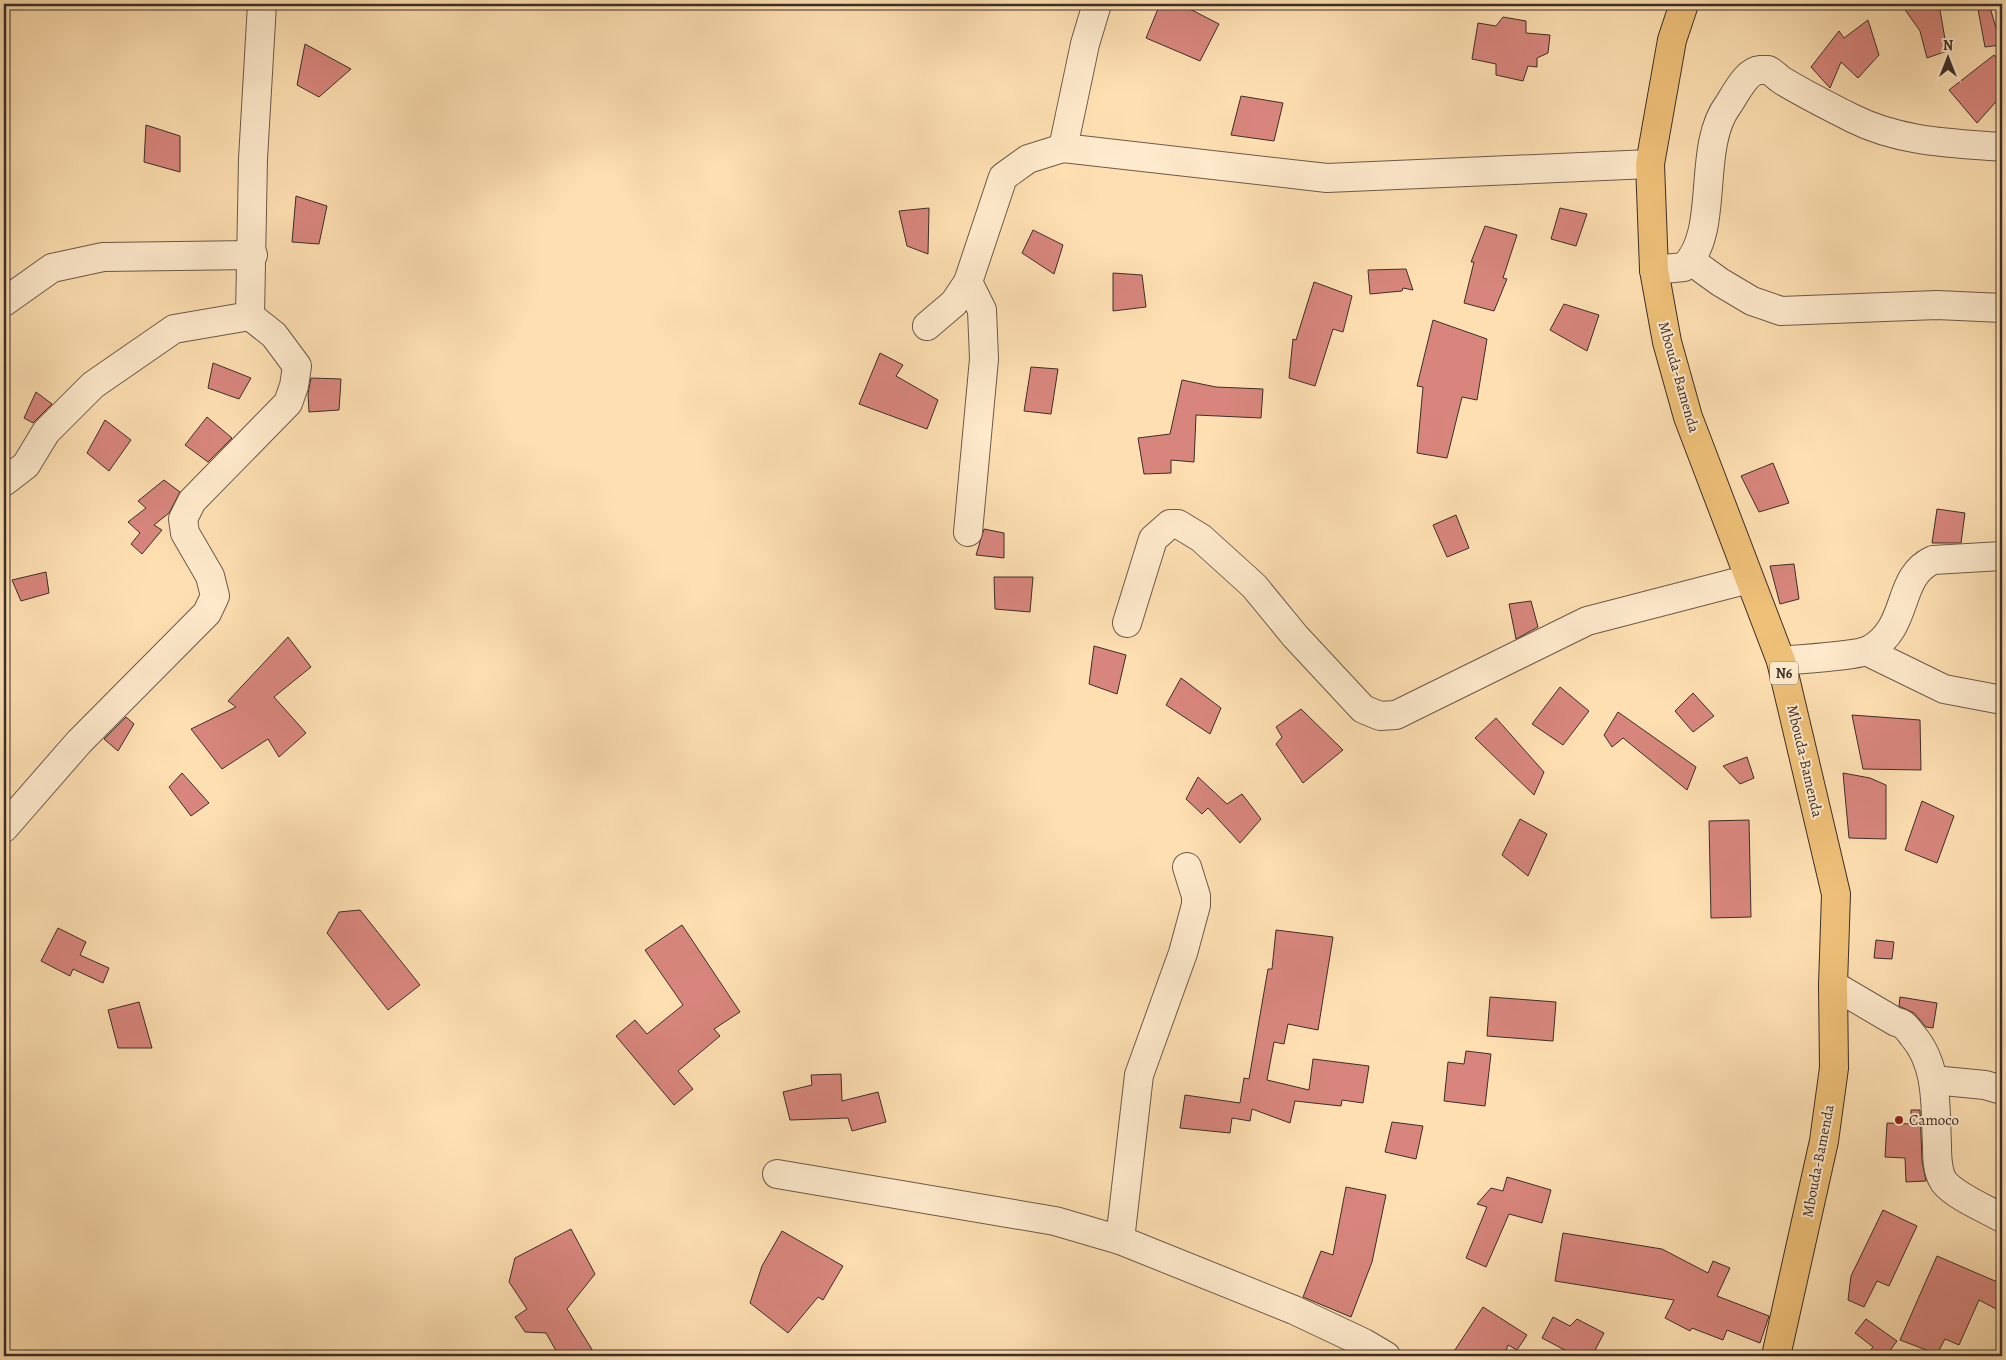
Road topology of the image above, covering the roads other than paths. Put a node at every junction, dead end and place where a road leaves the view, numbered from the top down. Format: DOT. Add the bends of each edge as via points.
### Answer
graph roads {
  1 [pos="262,4"];
  2 [pos="1097,4"];
  3 [pos="1684,4"];
  4 [pos="2002,147"];
  5 [pos="1063,148"];
  6 [pos="1650,164"];
  7 [pos="253,255"];
  8 [pos="1691,261"];
  9 [pos="1654,270"];
  10 [pos="968,282"];
  11 [pos="4,302"];
  12 [pos="2002,308"];
  13 [pos="250,316"];
  14 [pos="928,326"];
  15 [pos="4,482"];
  16 [pos="968,532"];
  17 [pos="2002,556"];
  18 [pos="1749,579"];
  19 [pos="1127,623"];
  20 [pos="1866,651"];
  21 [pos="1781,661"];
  22 [pos="2002,700"];
  23 [pos="4,828"];
  24 [pos="1187,867"];
  25 [pos="1833,986"];
  26 [pos="1933,1080"];
  27 [pos="2002,1090"];
  28 [pos="777,1174"];
  29 [pos="2002,1218"];
  30 [pos="1120,1240"];
  31 [pos="1368,1352"];
  32 [pos="1776,1356"];
  1 -- 7 [label="street" via="253,159"];
  2 -- 5 [label="street"];
  3 -- 6 [label="highway, Mbouda-Bamenda / N6" via="1672,40"];
  4 -- 8 [label="street" via="1917,140 1878,129 1855,120 1769,70 1758,70 1750,75 1724,109 1716,130 1702,235"];
  5 -- 6 [label="street" via="1327,178"];
  5 -- 10 [label="street" via="1028,159 1003,177"];
  6 -- 9 [label="highway, Mbouda-Bamenda / N6"];
  7 -- 11 [label="street" via="103,256 52,268"];
  7 -- 13 [label="street"];
  8 -- 9 [label="street" via="1684,268"];
  8 -- 12 [label="street" via="1752,301 1781,311 1937,305"];
  9 -- 18 [label="highway, Mbouda-Bamenda / N6" via="1667,342 1688,416"];
  10 -- 14 [label="street" via="954,303"];
  10 -- 16 [label="street" via="982,310 984,359"];
  13 -- 15 [label="street" via="174,330 93,385 46,432 26,465"];
  13 -- 23 [label="street" via="274,335 297,366 288,403 192,501 183,519 185,533 210,576 215,596 207,613 79,742"];
  17 -- 20 [label="street" via="1933,560 1924,564 1912,578 1894,627"];
  18 -- 19 [label="street" via="1586,621 1396,715 1380,716 1363,708 1295,636 1254,586 1200,538 1178,524 1170,524 1153,539"];
  18 -- 21 [label="highway, Mbouda-Bamenda / N6"];
  20 -- 21 [label="street"];
  20 -- 22 [label="street" via="1944,689"];
  21 -- 25 [label="highway, Mbouda-Bamenda / N6" via="1836,894"];
  24 -- 30 [label="street" via="1196,906 1184,953 1139,1075"];
  25 -- 26 [label="street" via="1902,1023 1917,1040"];
  25 -- 32 [label="highway, Mbouda-Bamenda / N6" via="1834,1068 1824,1141"];
  26 -- 27 [label="street" via="1985,1085"];
  26 -- 29 [label="street" via="1938,1164 1944,1181 1953,1190"];
  28 -- 30 [label="street" via="1054,1221"];
  30 -- 31 [label="street" via="1294,1310"];
}
